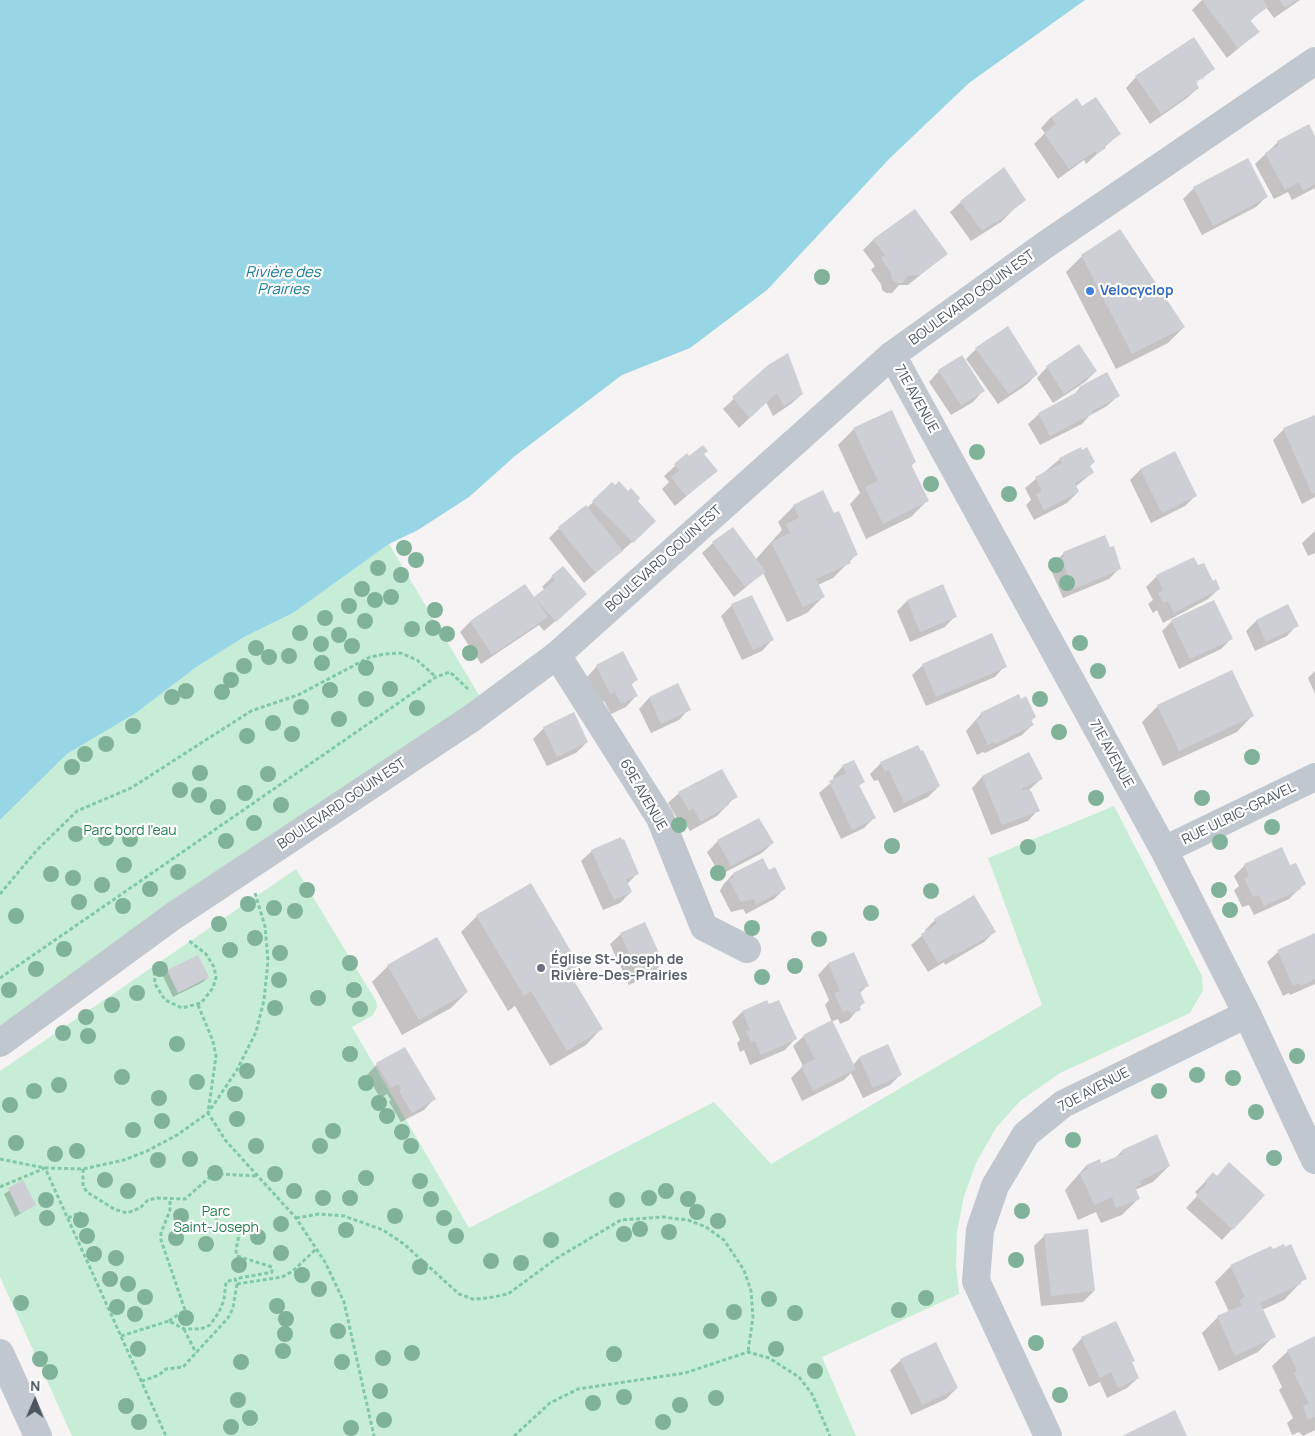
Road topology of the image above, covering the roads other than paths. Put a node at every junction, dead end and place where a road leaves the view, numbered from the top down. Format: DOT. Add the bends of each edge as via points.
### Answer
graph roads {
  1 [pos="1315,61"];
  2 [pos="892,355"];
  3 [pos="557,655"];
  4 [pos="1315,778"];
  5 [pos="1164,850"];
  6 [pos="747,949"];
  7 [pos="1247,1014"];
  8 [pos="0,1043"];
  9 [pos="1315,1160"];
  10 [pos="0,1353"];
  11 [pos="38,1436"];
  12 [pos="1048,1436"];
  1 -- 2 [label="street, BOULEVARD GOUIN EST" via="1045,245"];
  2 -- 3 [label="street, BOULEVARD GOUIN EST"];
  2 -- 5 [label="street, 71E AVENUE"];
  3 -- 6 [label="street, 69E AVENUE" via="660,818 704,927"];
  3 -- 8 [label="street, BOULEVARD GOUIN EST" via="486,707 172,917"];
  4 -- 5 [label="street, RUE ULRIC-GRAVEL"];
  5 -- 7 [label="street, 71E AVENUE"];
  7 -- 9 [label="street, 71E AVENUE"];
  7 -- 12 [label="street, 70E AVENUE" via="1063,1104 1026,1134 995,1186 980,1230 976,1281"];
  10 -- 11 [label="street"];
}
